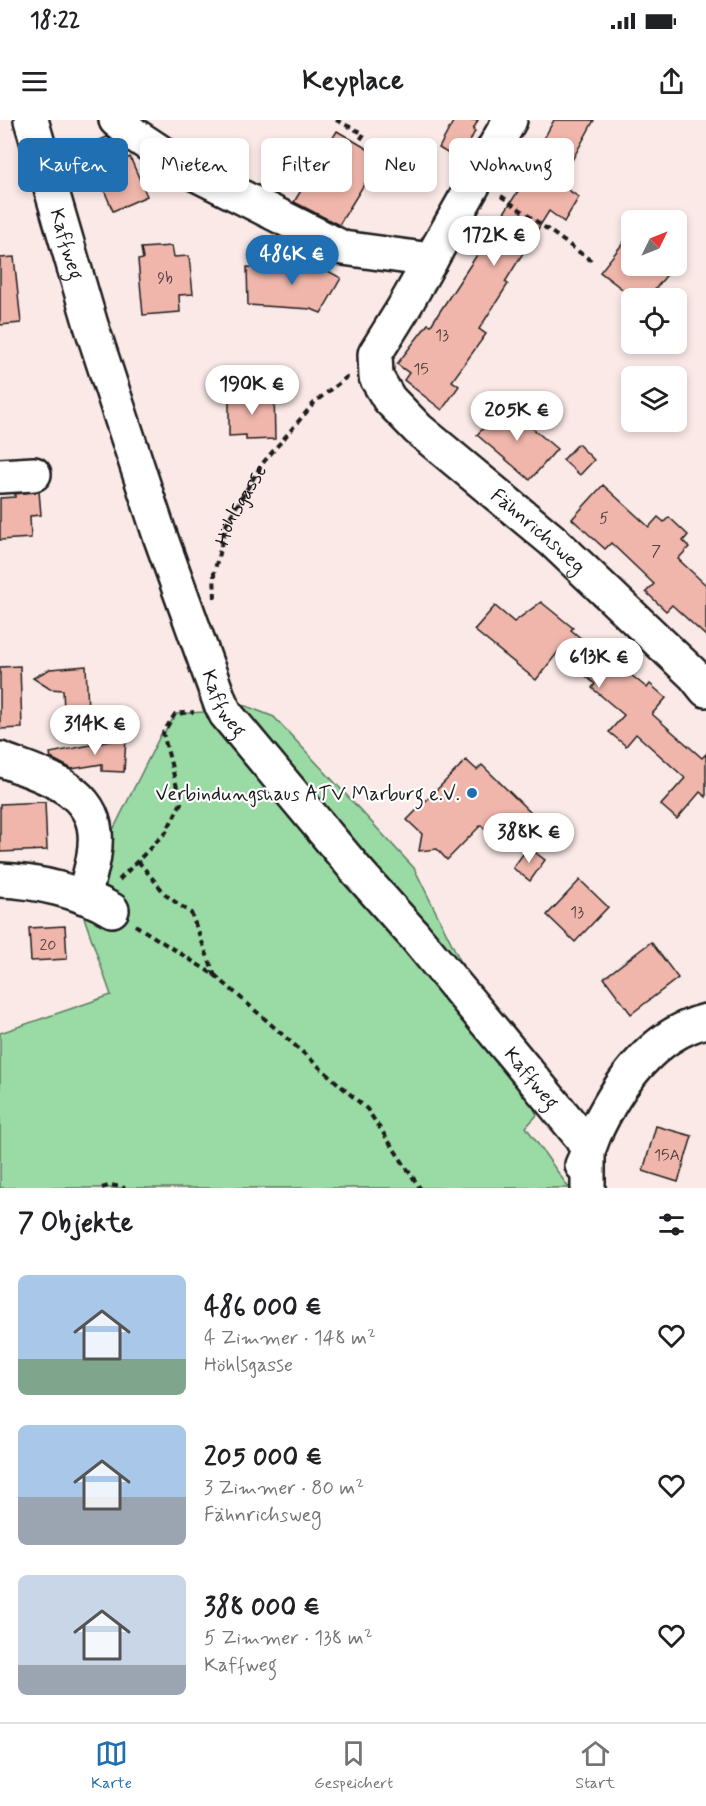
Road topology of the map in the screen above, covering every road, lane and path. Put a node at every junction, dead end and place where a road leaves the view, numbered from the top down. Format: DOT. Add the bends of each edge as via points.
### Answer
graph roads {
  1 [pos="31,120"];
  2 [pos="117,120"];
  3 [pos="336,120"];
  4 [pos="510,120"];
  5 [pos="499,138"];
  6 [pos="357,143"];
  7 [pos="468,192"];
  8 [pos="495,192"];
  9 [pos="430,260"];
  10 [pos="592,262"];
  11 [pos="375,362"];
  12 [pos="34,474"];
  13 [pos="0,476"];
  14 [pos="215,606"];
  15 [pos="706,690"];
  16 [pos="220,702"];
  17 [pos="0,759"];
  18 [pos="138,861"];
  19 [pos="0,880"];
  20 [pos="97,902"];
  21 [pos="216,976"];
  22 [pos="706,1021"];
  23 [pos="588,1152"];
  24 [pos="102,1188"];
  25 [pos="125,1188"];
  26 [pos="420,1188"];
  27 [pos="570,1188"];
  28 [pos="588,1188"];
  1 -- 16 [label="street, Kaffweg" via="98,347"];
  2 -- 9 [label="street" via="186,169 343,248"];
  3 -- 6 [label="path" via="364,134"];
  4 -- 5 [label="street"];
  7 -- 9 [label="street"];
  8 -- 10 [label="path"];
  9 -- 11 [label="street"];
  11 -- 14 [label="path, Höhlsgasse" via="315,402 262,464 227,522 214,573"];
  11 -- 15 [label="street, Fähnrichsweg" via="376,378 389,399 418,429 553,541"];
  12 -- 13 [label="street"];
  16 -- 18 [label="path" via="203,712 175,714 163,733 181,803 166,832"];
  16 -- 23 [label="street, Kaffweg" via="296,799 582,1138"];
  17 -- 20 [label="street" via="72,790 88,809 95,830"];
  18 -- 20 [label="path"];
  18 -- 21 [label="path" via="167,896 191,913"];
  19 -- 20 [label="street" via="21,881"];
  20 -- 21 [label="path"];
  21 -- 26 [label="path" via="367,1108"];
  22 -- 23 [label="street" via="681,1030 636,1067 607,1109"];
  23 -- 27 [label="street"];
  23 -- 28 [label="street"];
  24 -- 25 [label="path"];
}
